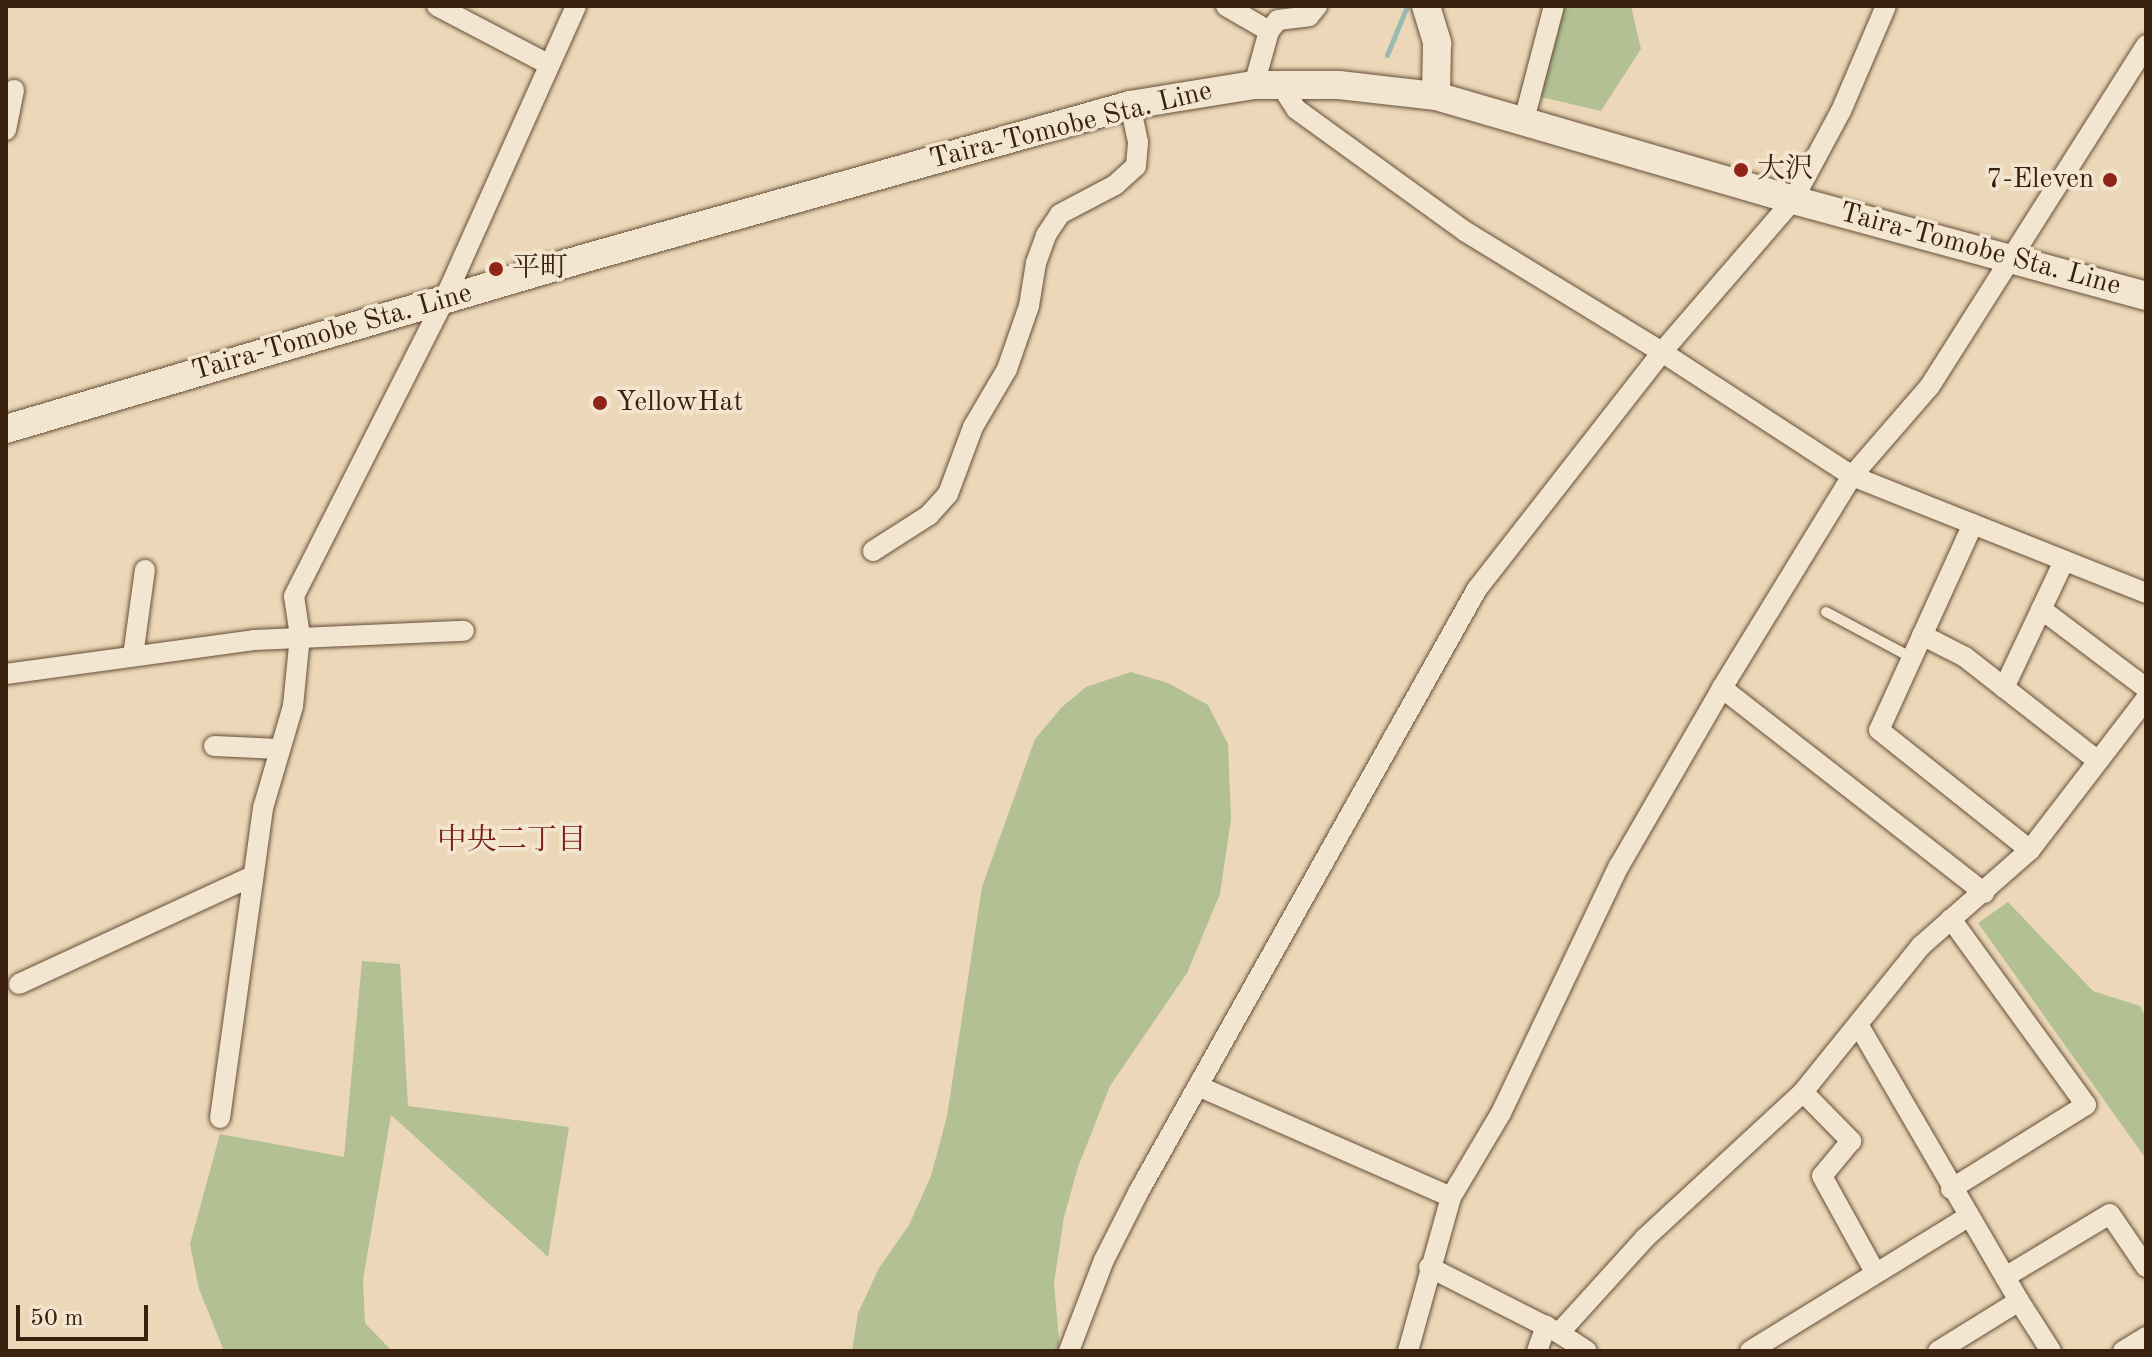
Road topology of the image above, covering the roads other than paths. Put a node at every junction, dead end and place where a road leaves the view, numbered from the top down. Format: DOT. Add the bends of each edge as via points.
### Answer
graph roads {
  1 [pos="437,6"];
  2 [pos="576,6"];
  3 [pos="1226,6"];
  4 [pos="1317,6"];
  5 [pos="1426,6"];
  6 [pos="1554,6"];
  7 [pos="1886,6"];
  8 [pos="1269,31"];
  9 [pos="2146,45"];
  10 [pos="548,64"];
  11 [pos="1267,84"];
  12 [pos="14,90"];
  13 [pos="1436,96"];
  14 [pos="1130,105"];
  15 [pos="1524,120"];
  16 [pos="6,130"];
  17 [pos="1793,200"];
  18 [pos="2009,258"];
  19 [pos="2146,296"];
  20 [pos="444,300"];
  21 [pos="1662,352"];
  22 [pos="6,429"];
  23 [pos="1852,476"];
  24 [pos="1973,524"];
  25 [pos="873,551"];
  26 [pos="2064,561"];
  27 [pos="145,570"];
  28 [pos="2146,593"];
  29 [pos="2041,609"];
  30 [pos="1826,612"];
  31 [pos="464,631"];
  32 [pos="1922,635"];
  33 [pos="300,636"];
  34 [pos="133,656"];
  35 [pos="1912,658"];
  36 [pos="6,674"];
  37 [pos="1722,688"];
  38 [pos="2004,688"];
  39 [pos="2146,688"];
  40 [pos="2146,699"];
  41 [pos="214,746"];
  42 [pos="280,749"];
  43 [pos="2098,761"];
  44 [pos="2030,850"];
  45 [pos="253,876"];
  46 [pos="1984,893"];
  47 [pos="1951,919"];
  48 [pos="19,984"];
  49 [pos="1859,1026"];
  50 [pos="1198,1086"];
  51 [pos="1803,1092"];
  52 [pos="220,1118"];
  53 [pos="1951,1189"];
  54 [pos="1451,1197"];
  55 [pos="1968,1217"];
  56 [pos="1429,1267"];
  57 [pos="2146,1267"];
  58 [pos="1875,1272"];
  59 [pos="2005,1277"];
  60 [pos="2019,1301"];
  61 [pos="1552,1330"];
  62 [pos="2146,1337"];
  63 [pos="1069,1351"];
  64 [pos="1408,1351"];
  65 [pos="1537,1351"];
  66 [pos="1587,1351"];
  67 [pos="1750,1351"];
  68 [pos="1938,1351"];
  69 [pos="2051,1351"];
  70 [pos="2123,1351"];
  1 -- 10 [label="street"];
  2 -- 10 [label="street"];
  3 -- 8 [label="street"];
  4 -- 8 [label="street" via="1309,16 1278,20"];
  5 -- 13 [label="main road" via="1437,43"];
  6 -- 15 [label="street"];
  7 -- 17 [label="street" via="1841,111"];
  8 -- 11 [label="street"];
  9 -- 18 [label="street"];
  10 -- 20 [label="street"];
  11 -- 13 [label="main road, Taira-Tomobe Sta. Line" via="1367,87"];
  11 -- 14 [label="main road, Taira-Tomobe Sta. Line"];
  11 -- 21 [label="street" via="1466,232"];
  12 -- 16 [label="street"];
  13 -- 15 [label="main road, Taira-Tomobe Sta. Line"];
  14 -- 20 [label="main road, Taira-Tomobe Sta. Line"];
  14 -- 25 [label="street" via="1138,142 1136,166 1115,185 1060,214 1046,235 1007,369 973,427 948,494 929,515"];
  15 -- 17 [label="main road, Taira-Tomobe Sta. Line"];
  17 -- 18 [label="main road, Taira-Tomobe Sta. Line"];
  17 -- 21 [label="street"];
  18 -- 19 [label="main road, Taira-Tomobe Sta. Line"];
  18 -- 23 [label="street" via="1930,386"];
  20 -- 22 [label="main road, Taira-Tomobe Sta. Line"];
  20 -- 33 [label="street" via="294,596"];
  21 -- 23 [label="street"];
  21 -- 50 [label="street" via="1477,589"];
  23 -- 24 [label="street"];
  23 -- 37 [label="street"];
  24 -- 26 [label="street"];
  24 -- 32 [label="street"];
  26 -- 28 [label="street"];
  26 -- 29 [label="street"];
  27 -- 34 [label="street"];
  29 -- 38 [label="street"];
  29 -- 39 [label="street"];
  30 -- 35 [label="lane"];
  31 -- 33 [label="street"];
  32 -- 35 [label="street"];
  32 -- 38 [label="street" via="1965,657"];
  33 -- 34 [label="street"];
  33 -- 42 [label="street" via="293,706"];
  34 -- 36 [label="street"];
  35 -- 44 [label="street" via="1879,730"];
  37 -- 46 [label="street"];
  37 -- 54 [label="street" via="1619,866 1501,1113"];
  38 -- 43 [label="street"];
  40 -- 43 [label="street"];
  41 -- 42 [label="street"];
  42 -- 45 [label="street" via="263,808"];
  43 -- 44 [label="street"];
  44 -- 46 [label="street"];
  45 -- 48 [label="street"];
  45 -- 52 [label="street"];
  46 -- 47 [label="street"];
  47 -- 49 [label="street" via="1921,946"];
  47 -- 53 [label="street" via="2086,1105"];
  49 -- 51 [label="street"];
  49 -- 53 [label="street"];
  50 -- 54 [label="street"];
  50 -- 63 [label="street" via="1104,1260"];
  51 -- 58 [label="street" via="1851,1141 1822,1176"];
  51 -- 61 [label="street"];
  53 -- 55 [label="street"];
  54 -- 56 [label="street"];
  55 -- 58 [label="street"];
  55 -- 59 [label="street"];
  56 -- 61 [label="street"];
  56 -- 64 [label="street"];
  57 -- 59 [label="street" via="2110,1214"];
  58 -- 67 [label="street"];
  59 -- 60 [label="street"];
  60 -- 68 [label="street"];
  60 -- 69 [label="street"];
  61 -- 65 [label="street"];
  61 -- 66 [label="street"];
  62 -- 70 [label="street"];
}
